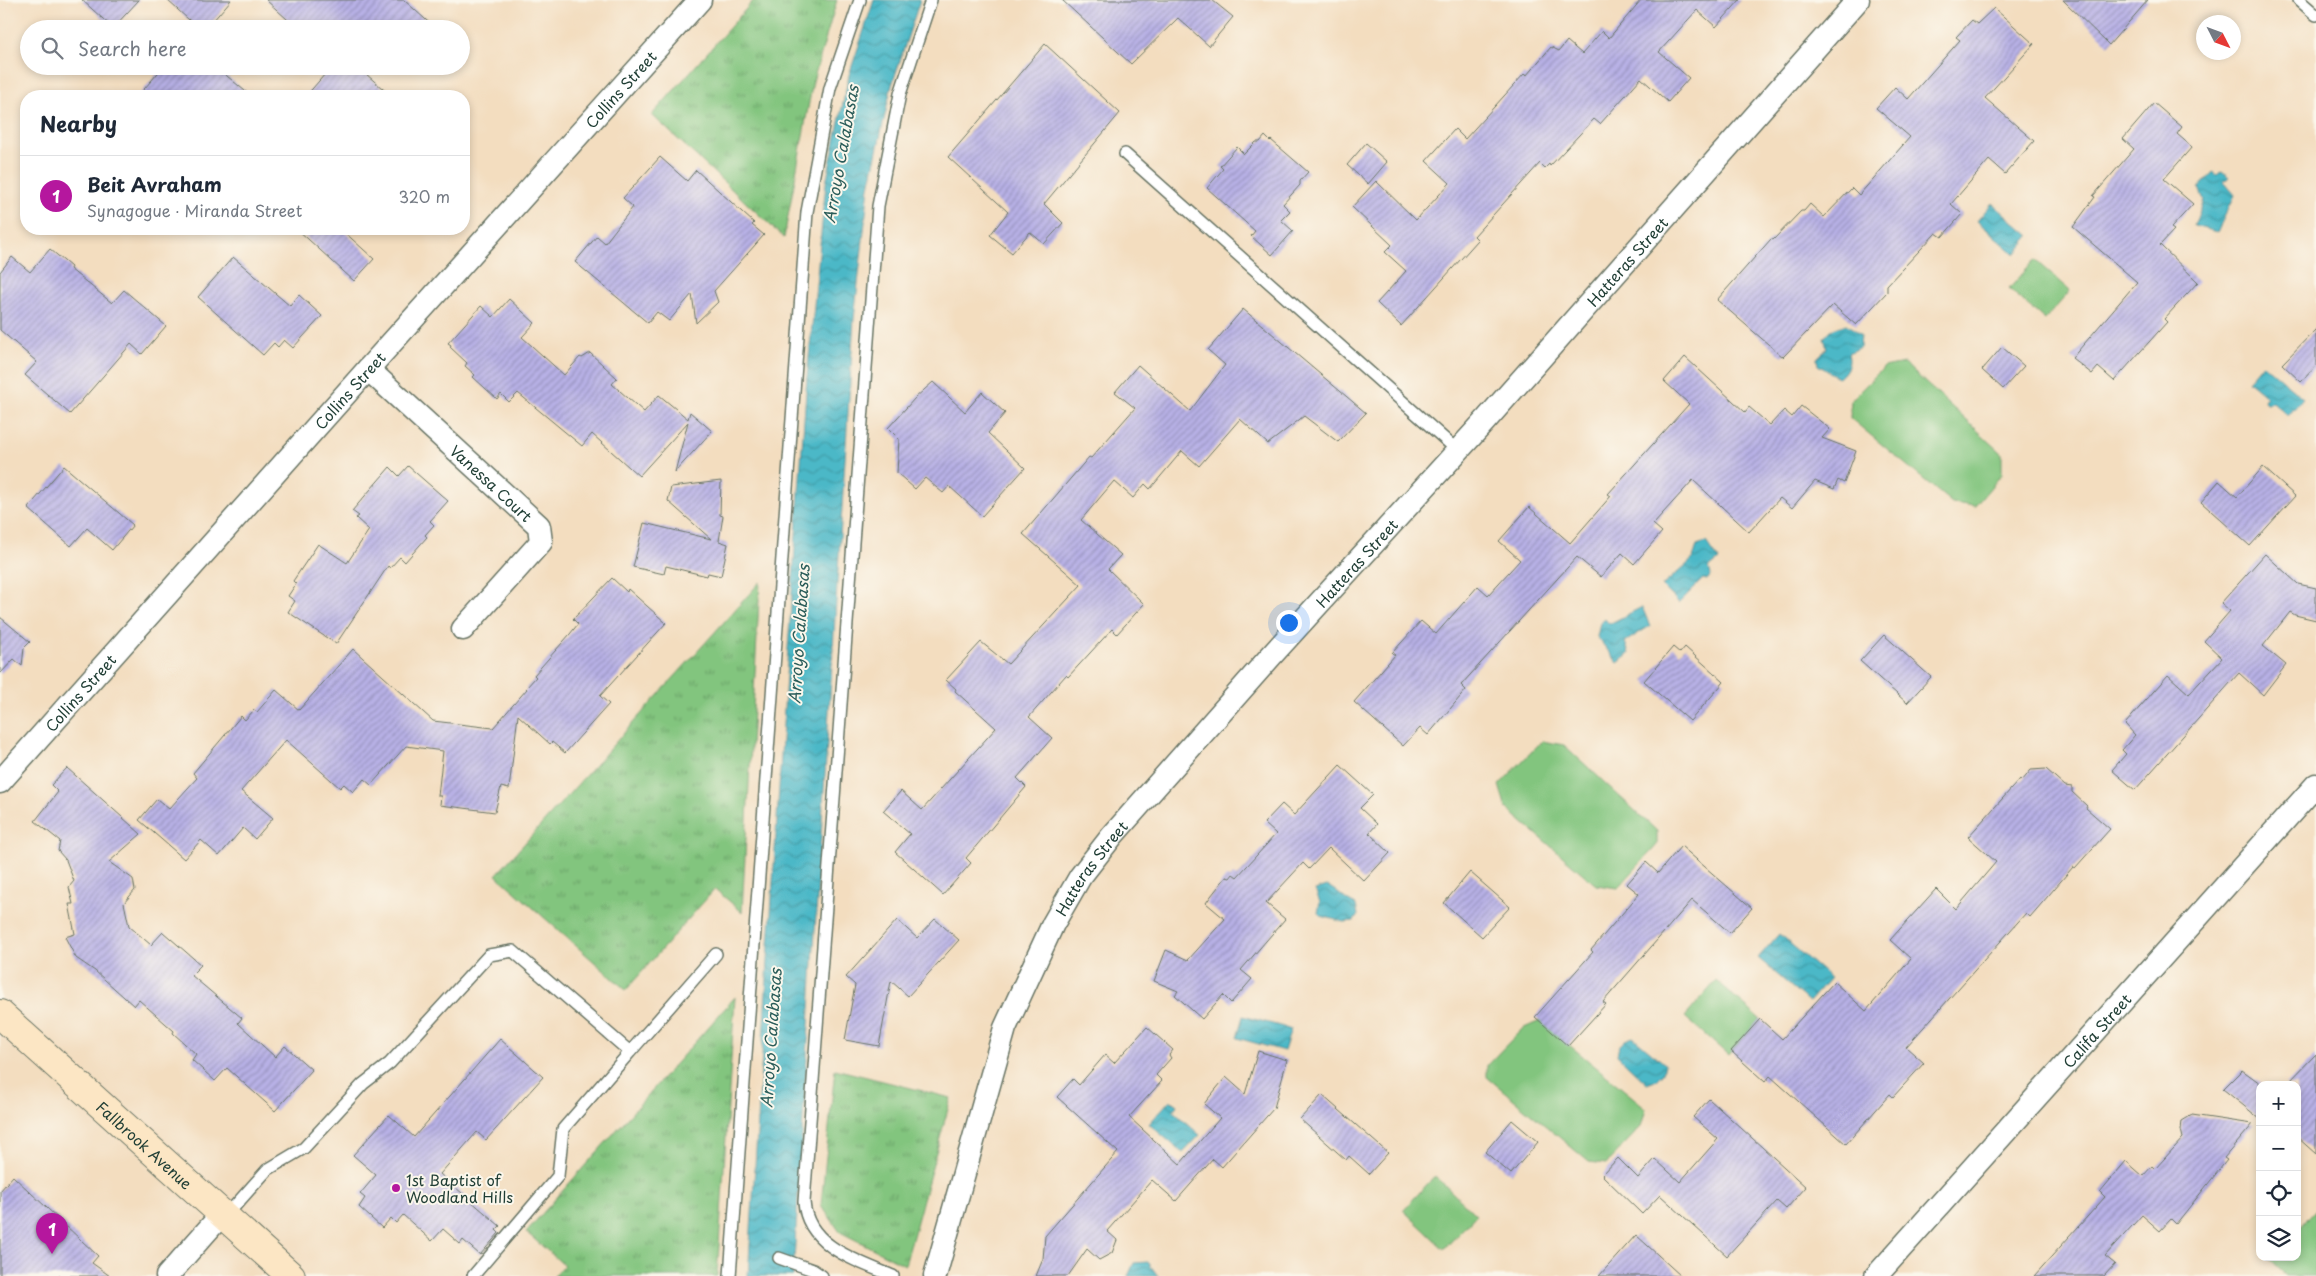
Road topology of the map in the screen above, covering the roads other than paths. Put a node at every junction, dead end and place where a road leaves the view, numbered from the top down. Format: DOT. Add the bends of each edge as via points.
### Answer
graph roads {
  1 [pos="700,0"];
  2 [pos="860,0"];
  3 [pos="931,0"];
  4 [pos="1858,0"];
  5 [pos="2299,0"];
  6 [pos="2316,15"];
  7 [pos="1125,154"];
  8 [pos="368,369"];
  9 [pos="1458,450"];
  10 [pos="463,629"];
  11 [pos="0,782"];
  12 [pos="2316,785"];
  13 [pos="716,954"];
  14 [pos="0,1014"];
  15 [pos="630,1052"];
  16 [pos="224,1216"];
  17 [pos="779,1258"];
  18 [pos="167,1276"];
  19 [pos="291,1276"];
  20 [pos="473,1276"];
  21 [pos="730,1276"];
  22 [pos="822,1276"];
  23 [pos="893,1276"];
  24 [pos="936,1276"];
  25 [pos="1876,1276"];
  1 -- 8 [label="street, Collins Street"];
  2 -- 21 [label="lane" via="830,88 807,212"];
  3 -- 23 [label="lane" via="900,94 878,206 804,1202 805,1215 820,1238 834,1249"];
  4 -- 9 [label="street, Hatteras Street"];
  5 -- 6 [label="lane"];
  7 -- 9 [label="lane"];
  8 -- 10 [label="street, Vanessa Court" via="539,526 541,542"];
  8 -- 11 [label="street, Collins Street"];
  9 -- 24 [label="street, Hatteras Street" via="1270,656 1080,877 1053,924 1005,1028"];
  12 -- 25 [label="street, Califa Street"];
  13 -- 15 [label="lane"];
  14 -- 16 [label="main road, Fallbrook Avenue"];
  15 -- 16 [label="lane" via="513,951 489,955 390,1063 363,1084 304,1148 267,1170"];
  15 -- 20 [label="lane" via="563,1129 558,1176"];
  16 -- 18 [label="street"];
  16 -- 19 [label="main road, Fallbrook Avenue"];
  17 -- 22 [label="lane"];
}
